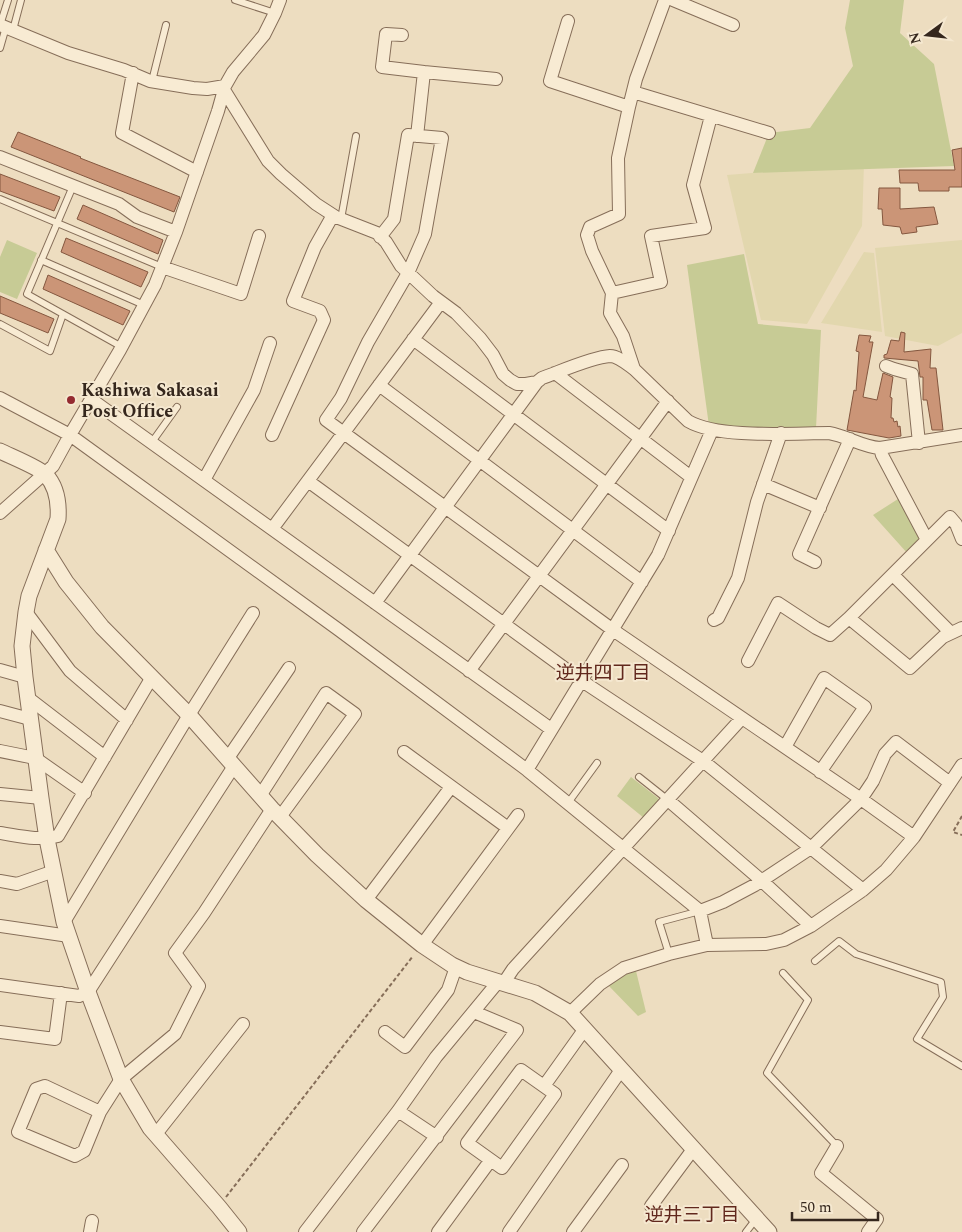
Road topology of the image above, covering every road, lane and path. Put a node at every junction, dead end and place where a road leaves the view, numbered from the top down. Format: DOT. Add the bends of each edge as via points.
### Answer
graph roads {
  1 [pos="8,0"];
  2 [pos="21,0"];
  3 [pos="235,0"];
  4 [pos="280,0"];
  5 [pos="665,0"];
  6 [pos="672,0"];
  7 [pos="275,13"];
  8 [pos="568,21"];
  9 [pos="166,25"];
  10 [pos="733,25"];
  11 [pos="5,27"];
  12 [pos="402,35"];
  13 [pos="0,48"];
  14 [pos="424,72"];
  15 [pos="133,73"];
  16 [pos="496,79"];
  17 [pos="152,81"];
  18 [pos="225,88"];
  19 [pos="633,92"];
  20 [pos="629,107"];
  21 [pos="711,116"];
  22 [pos="769,133"];
  23 [pos="356,136"];
  24 [pos="417,136"];
  25 [pos="0,157"];
  26 [pos="197,172"];
  27 [pos="74,186"];
  28 [pos="0,200"];
  29 [pos="337,217"];
  30 [pos="56,223"];
  31 [pos="176,232"];
  32 [pos="259,236"];
  33 [pos="380,237"];
  34 [pos="41,260"];
  35 [pos="162,267"];
  36 [pos="408,273"];
  37 [pos="612,293"];
  38 [pos="441,302"];
  39 [pos="144,305"];
  40 [pos="63,314"];
  41 [pos="0,324"];
  42 [pos="413,339"];
  43 [pos="270,343"];
  44 [pos="122,347"];
  45 [pos="886,366"];
  46 [pos="634,369"];
  47 [pos="555,373"];
  48 [pos="537,382"];
  49 [pos="379,385"];
  50 [pos="0,398"];
  51 [pos="92,400"];
  52 [pos="668,401"];
  53 [pos="177,407"];
  54 [pos="513,414"];
  55 [pos="712,430"];
  56 [pos="344,432"];
  57 [pos="781,433"];
  58 [pos="70,435"];
  59 [pos="272,435"];
  60 [pos="962,435"];
  61 [pos="640,439"];
  62 [pos="850,439"];
  63 [pos="152,442"];
  64 [pos="919,443"];
  65 [pos="880,448"];
  66 [pos="0,452"];
  67 [pos="480,460"];
  68 [pos="46,474"];
  69 [pos="691,477"];
  70 [pos="204,480"];
  71 [pos="308,480"];
  72 [pos="606,484"];
  73 [pos="763,484"];
  74 [pos="446,507"];
  75 [pos="820,508"];
  76 [pos="0,513"];
  77 [pos="272,529"];
  78 [pos="573,530"];
  79 [pos="668,531"];
  80 [pos="962,539"];
  81 [pos="928,540"];
  82 [pos="46,550"];
  83 [pos="410,555"];
  84 [pos="814,562"];
  85 [pos="893,575"];
  86 [pos="539,576"];
  87 [pos="642,582"];
  88 [pos="375,603"];
  89 [pos="26,612"];
  90 [pos="253,613"];
  91 [pos="849,618"];
  92 [pos="714,620"];
  93 [pos="504,624"];
  94 [pos="613,630"];
  95 [pos="956,630"];
  96 [pos="748,661"];
  97 [pos="289,668"];
  98 [pos="0,670"];
  99 [pos="470,671"];
  100 [pos="25,677"];
  101 [pos="152,677"];
  102 [pos="582,680"];
  103 [pos="28,697"];
  104 [pos="0,711"];
  105 [pos="188,715"];
  106 [pos="742,718"];
  107 [pos="30,719"];
  108 [pos="127,720"];
  109 [pos="551,729"];
  110 [pos="785,748"];
  111 [pos="0,751"];
  112 [pos="404,752"];
  113 [pos="105,757"];
  114 [pos="35,758"];
  115 [pos="703,760"];
  116 [pos="231,762"];
  117 [pos="597,763"];
  118 [pos="962,765"];
  119 [pos="526,770"];
  120 [pos="820,772"];
  121 [pos="639,777"];
  122 [pos="950,783"];
  123 [pos="451,787"];
  124 [pos="85,793"];
  125 [pos="0,794"];
  126 [pos="260,796"];
  127 [pos="40,798"];
  128 [pos="861,799"];
  129 [pos="668,800"];
  130 [pos="568,803"];
  131 [pos="276,813"];
  132 [pos="518,815"];
  133 [pos="962,816"];
  134 [pos="508,828"];
  135 [pos="0,833"];
  136 [pos="962,835"];
  137 [pos="914,838"];
  138 [pos="47,839"];
  139 [pos="623,847"];
  140 [pos="811,848"];
  141 [pos="54,871"];
  142 [pos="0,881"];
  143 [pos="762,881"];
  144 [pos="863,890"];
  145 [pos="366,900"];
  146 [pos="700,911"];
  147 [pos="0,926"];
  148 [pos="811,926"];
  149 [pos="66,929"];
  150 [pos="422,945"];
  151 [pos="707,945"];
  152 [pos="668,954"];
  153 [pos="815,961"];
  154 [pos="456,967"];
  155 [pos="783,973"];
  156 [pos="500,983"];
  157 [pos="0,985"];
  158 [pos="88,992"];
  159 [pos="61,993"];
  160 [pos="474,1012"];
  161 [pos="570,1013"];
  162 [pos="243,1024"];
  163 [pos="584,1030"];
  164 [pos="0,1032"];
  165 [pos="385,1032"];
  166 [pos="962,1066"];
  167 [pos="621,1070"];
  168 [pos="121,1079"];
  169 [pos="544,1086"];
  170 [pos="398,1111"];
  171 [pos="100,1112"];
  172 [pos="156,1134"];
  173 [pos="437,1137"];
  174 [pos="837,1146"];
  175 [pos="694,1148"];
  176 [pos="490,1161"];
  177 [pos="622,1164"];
  178 [pos="651,1206"];
  179 [pos="219,1207"];
  180 [pos="756,1218"];
  181 [pos="238,1232"];
  182 [pos="305,1232"];
  183 [pos="363,1232"];
  184 [pos="438,1232"];
  185 [pos="510,1232"];
  186 [pos="573,1232"];
  187 [pos="746,1232"];
  188 [pos="768,1232"];
  189 [pos="868,1232"];
  1 -- 11 [label="lane"];
  2 -- 11 [label="lane"];
  3 -- 7 [label="lane"];
  4 -- 7 [label="street"];
  5 -- 19 [label="street"];
  6 -- 10 [label="street"];
  7 -- 18 [label="street" via="264,35 233,72"];
  8 -- 20 [label="street" via="550,81"];
  9 -- 17 [label="lane"];
  11 -- 13 [label="lane"];
  11 -- 15 [label="street" via="68,53"];
  12 -- 14 [label="street" via="386,34 382,67"];
  14 -- 16 [label="street"];
  14 -- 24 [label="street"];
  15 -- 17 [label="street"];
  15 -- 26 [label="street" via="122,132"];
  17 -- 18 [label="street" via="193,88"];
  18 -- 26 [label="street"];
  18 -- 29 [label="street" via="268,161 316,204"];
  19 -- 20 [label="street"];
  19 -- 21 [label="street"];
  20 -- 37 [label="street" via="618,158 620,214 590,227 588,235 592,252"];
  21 -- 22 [label="street"];
  21 -- 37 [label="street" via="693,185 705,228 651,236 661,282"];
  23 -- 29 [label="lane"];
  24 -- 33 [label="street" via="408,136 394,218"];
  24 -- 36 [label="street" via="442,138 425,234"];
  25 -- 27 [label="street"];
  26 -- 31 [label="street"];
  27 -- 30 [label="lane"];
  27 -- 31 [label="street"];
  28 -- 30 [label="lane"];
  29 -- 33 [label="street"];
  29 -- 59 [label="street" via="315,247 293,301 320,312 324,320"];
  30 -- 34 [label="lane"];
  30 -- 35 [label="lane"];
  31 -- 35 [label="street"];
  32 -- 35 [label="street" via="241,294"];
  33 -- 36 [label="street"];
  34 -- 39 [label="lane"];
  34 -- 40 [label="lane" via="27,294"];
  35 -- 39 [label="street"];
  36 -- 38 [label="street"];
  36 -- 56 [label="street" via="326,420"];
  37 -- 46 [label="street" via="610,313 623,336"];
  38 -- 42 [label="street"];
  38 -- 48 [label="street" via="487,346 503,374 517,384"];
  39 -- 44 [label="street"];
  40 -- 41 [label="lane" via="50,351"];
  40 -- 44 [label="lane"];
  42 -- 49 [label="street"];
  42 -- 54 [label="street"];
  43 -- 70 [label="street" via="254,390"];
  44 -- 51 [label="street"];
  45 -- 64 [label="street" via="912,374"];
  46 -- 47 [label="street" via="611,356"];
  46 -- 52 [label="street"];
  47 -- 48 [label="street"];
  47 -- 61 [label="street"];
  48 -- 54 [label="street"];
  49 -- 56 [label="street"];
  49 -- 67 [label="street"];
  50 -- 58 [label="street"];
  51 -- 58 [label="street"];
  51 -- 63 [label="street"];
  52 -- 55 [label="street" via="688,421"];
  52 -- 61 [label="street"];
  53 -- 63 [label="lane"];
  54 -- 67 [label="street"];
  54 -- 72 [label="street"];
  55 -- 57 [label="street"];
  55 -- 69 [label="street"];
  56 -- 71 [label="street"];
  56 -- 74 [label="street"];
  57 -- 62 [label="street" via="829,432"];
  57 -- 73 [label="street"];
  58 -- 68 [label="street"];
  58 -- 119 [label="street"];
  60 -- 64 [label="street"];
  61 -- 69 [label="street"];
  61 -- 72 [label="street"];
  62 -- 65 [label="street"];
  62 -- 75 [label="street"];
  63 -- 70 [label="street"];
  64 -- 65 [label="street"];
  65 -- 81 [label="street"];
  66 -- 68 [label="street"];
  67 -- 74 [label="street"];
  67 -- 78 [label="street"];
  68 -- 76 [label="street"];
  68 -- 82 [label="street" via="56,491 59,508 58,520"];
  69 -- 79 [label="street"];
  70 -- 77 [label="street"];
  71 -- 77 [label="street"];
  71 -- 83 [label="street"];
  72 -- 78 [label="street"];
  72 -- 79 [label="street"];
  73 -- 75 [label="street"];
  73 -- 92 [label="street" via="738,578"];
  74 -- 83 [label="street"];
  74 -- 86 [label="street"];
  75 -- 84 [label="street" via="799,554"];
  77 -- 88 [label="street"];
  78 -- 86 [label="street"];
  78 -- 87 [label="street"];
  79 -- 87 [label="street"];
  80 -- 81 [label="street" via="950,517"];
  81 -- 85 [label="street"];
  82 -- 89 [label="street"];
  82 -- 101 [label="street" via="66,582 102,627"];
  83 -- 88 [label="street"];
  83 -- 93 [label="street"];
  85 -- 91 [label="street"];
  85 -- 95 [label="street"];
  86 -- 93 [label="street"];
  86 -- 94 [label="street"];
  87 -- 94 [label="street"];
  88 -- 99 [label="street"];
  89 -- 100 [label="street" via="22,646"];
  89 -- 108 [label="street" via="70,671"];
  90 -- 105 [label="street"];
  91 -- 95 [label="street" via="910,668 943,637"];
  91 -- 96 [label="street" via="830,635 778,603"];
  93 -- 99 [label="street"];
  93 -- 102 [label="street"];
  94 -- 102 [label="street"];
  94 -- 106 [label="street"];
  97 -- 116 [label="street"];
  98 -- 100 [label="street"];
  99 -- 109 [label="street"];
  100 -- 103 [label="street"];
  101 -- 105 [label="street"];
  101 -- 108 [label="street"];
  102 -- 109 [label="street"];
  102 -- 115 [label="street"];
  103 -- 107 [label="street"];
  103 -- 113 [label="street"];
  104 -- 107 [label="street"];
  105 -- 116 [label="street"];
  105 -- 149 [label="street"];
  106 -- 110 [label="street"];
  106 -- 115 [label="street"];
  107 -- 114 [label="street"];
  108 -- 113 [label="street"];
  109 -- 119 [label="street"];
  110 -- 120 [label="street"];
  110 -- 120 [label="street" via="824,678 865,707"];
  111 -- 114 [label="street"];
  112 -- 123 [label="street"];
  113 -- 124 [label="street"];
  114 -- 124 [label="street"];
  114 -- 127 [label="street"];
  115 -- 129 [label="street"];
  115 -- 140 [label="street"];
  116 -- 126 [label="street"];
  116 -- 158 [label="street"];
  117 -- 130 [label="lane"];
  118 -- 122 [label="street"];
  119 -- 130 [label="street"];
  120 -- 128 [label="street"];
  121 -- 129 [label="lane"];
  122 -- 128 [label="street" via="896,742 885,754"];
  122 -- 137 [label="street"];
  123 -- 134 [label="street"];
  123 -- 145 [label="street"];
  124 -- 138 [label="street" via="58,836"];
  125 -- 127 [label="street"];
  126 -- 131 [label="street"];
  126 -- 131 [label="street" via="326,693 355,714"];
  127 -- 138 [label="street"];
  128 -- 137 [label="street"];
  128 -- 140 [label="street"];
  129 -- 139 [label="street"];
  129 -- 143 [label="street"];
  130 -- 139 [label="street"];
  131 -- 145 [label="street"];
  131 -- 168 [label="street" via="175,953 199,986 175,1034"];
  132 -- 134 [label="street"];
  133 -- 136 [label="path" via="953,832"];
  134 -- 150 [label="street"];
  135 -- 138 [label="street"];
  137 -- 144 [label="street"];
  138 -- 141 [label="street"];
  139 -- 146 [label="street"];
  139 -- 156 [label="street"];
  140 -- 143 [label="street"];
  140 -- 144 [label="street"];
  141 -- 142 [label="street" via="17,884"];
  141 -- 149 [label="street"];
  143 -- 146 [label="street"];
  143 -- 148 [label="street"];
  144 -- 148 [label="street"];
  145 -- 150 [label="street"];
  146 -- 151 [label="street"];
  146 -- 152 [label="lane" via="659,922"];
  147 -- 149 [label="street"];
  148 -- 151 [label="street" via="784,940 766,944"];
  149 -- 158 [label="street"];
  150 -- 154 [label="street"];
  150 -- 179 [label="path"];
  151 -- 152 [label="street"];
  152 -- 161 [label="street" via="624,968 600,984"];
  153 -- 166 [label="lane" via="839,941 856,954 940,982 943,997 918,1039"];
  154 -- 156 [label="street"];
  154 -- 165 [label="street" via="448,990 405,1047"];
  155 -- 174 [label="lane" via="808,1000 767,1073"];
  156 -- 160 [label="street"];
  156 -- 161 [label="street" via="535,993"];
  157 -- 159 [label="street"];
  158 -- 159 [label="street" via="79,996"];
  158 -- 168 [label="street"];
  159 -- 164 [label="street" via="55,1039"];
  160 -- 170 [label="street" via="436,1057"];
  160 -- 173 [label="street" via="517,1030"];
  161 -- 163 [label="street"];
  162 -- 172 [label="street"];
  163 -- 167 [label="street"];
  163 -- 169 [label="street"];
  167 -- 175 [label="street"];
  167 -- 185 [label="street"];
  168 -- 171 [label="street"];
  168 -- 172 [label="street"];
  169 -- 176 [label="street" via="555,1094 502,1168"];
  169 -- 176 [label="street" via="521,1070 467,1143"];
  170 -- 173 [label="street"];
  170 -- 182 [label="street"];
  171 -- 171 [label="street" via="84,1151 75,1156 18,1132 36,1088 45,1086"];
  172 -- 179 [label="street"];
  173 -- 183 [label="street"];
  174 -- 189 [label="street" via="821,1172 877,1219"];
  175 -- 178 [label="street"];
  175 -- 180 [label="street"];
  176 -- 184 [label="street"];
  177 -- 186 [label="street"];
  179 -- 181 [label="street"];
  180 -- 187 [label="lane"];
  180 -- 188 [label="street"];
}
